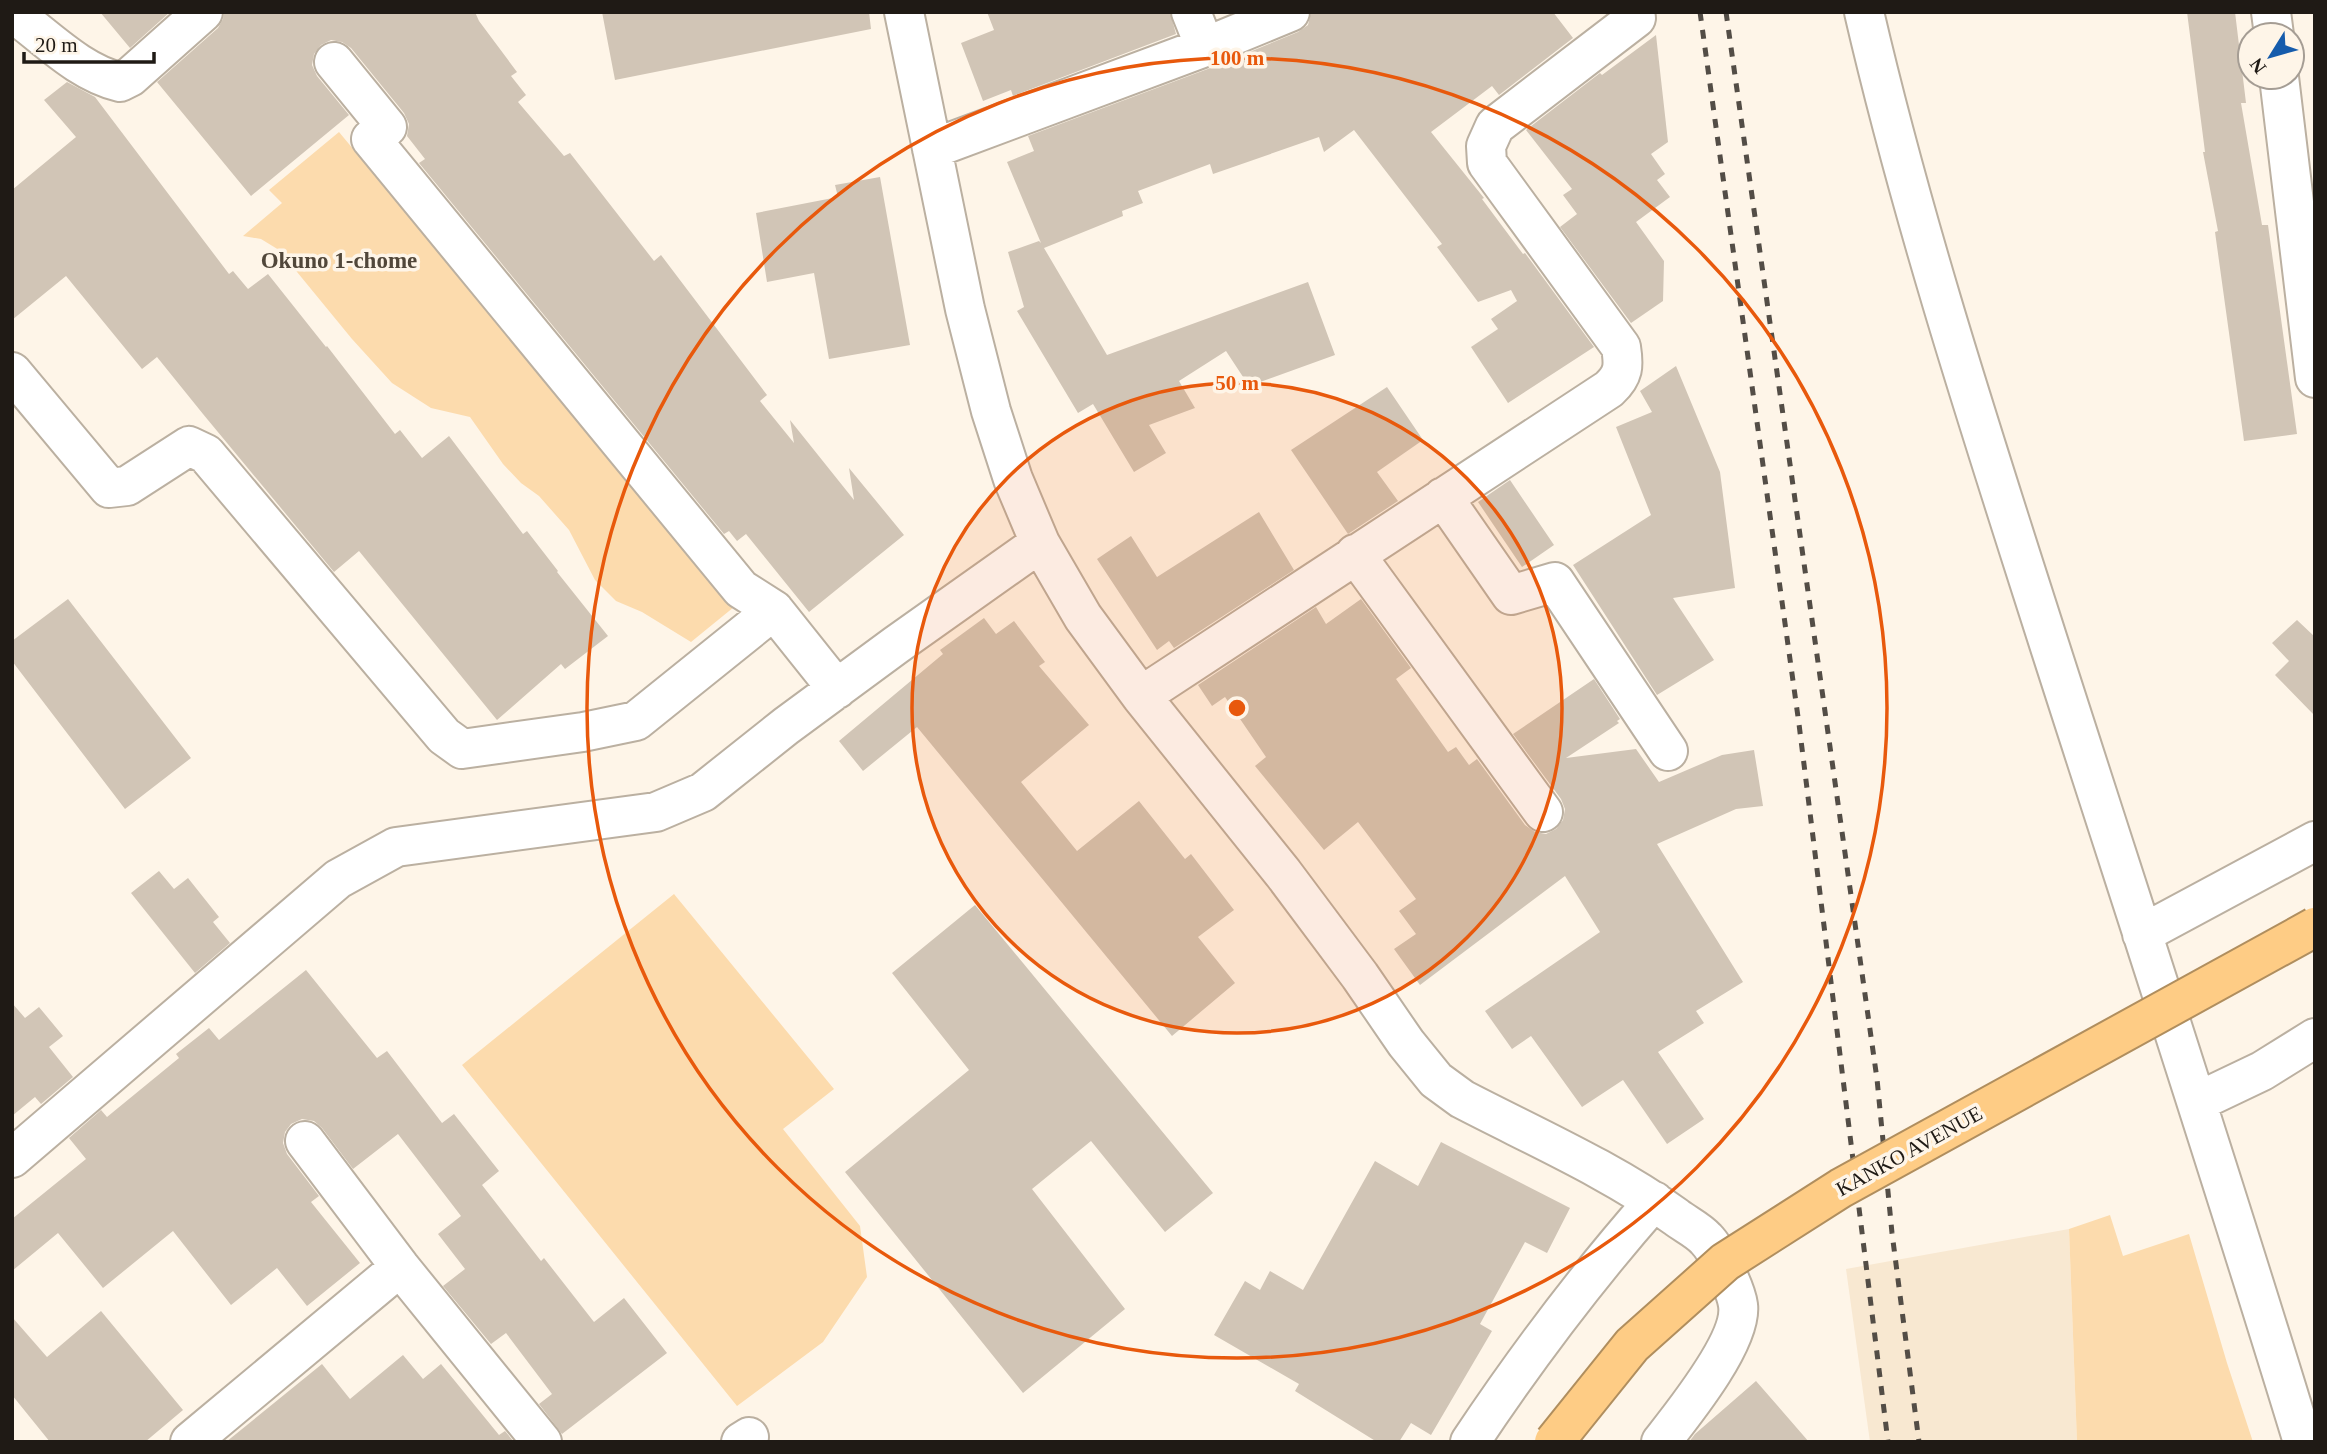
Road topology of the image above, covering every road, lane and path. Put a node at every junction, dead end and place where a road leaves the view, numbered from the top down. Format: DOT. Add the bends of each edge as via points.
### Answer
graph roads {
  1 [pos="203,12"];
  2 [pos="904,12"];
  3 [pos="1290,12"];
  4 [pos="1864,12"];
  5 [pos="17,18"];
  6 [pos="1636,18"];
  7 [pos="1198,29"];
  8 [pos="334,62"];
  9 [pos="2285,91"];
  10 [pos="2300,130"];
  11 [pos="932,149"];
  12 [pos="12,372"];
  13 [pos="2315,377"];
  14 [pos="1443,497"];
  15 [pos="1040,543"];
  16 [pos="1355,554"];
  17 [pos="774,610"];
  18 [pos="837,689"];
  19 [pos="1141,696"];
  20 [pos="1668,751"];
  21 [pos="1543,812"];
  22 [pos="2310,855"];
  23 [pos="2315,927"];
  24 [pos="2142,934"];
  25 [pos="2315,1038"];
  26 [pos="2197,1102"];
  27 [pos="305,1141"];
  28 [pos="12,1158"];
  29 [pos="1654,1201"];
  30 [pos="400,1267"];
  31 [pos="190,1442"];
  32 [pos="542,1442"];
  33 [pos="1470,1442"];
  34 [pos="1554,1442"];
  35 [pos="1661,1442"];
  36 [pos="2303,1442"];
  1 -- 5 [label="street" via="120,82 86,68"];
  2 -- 11 [label="street"];
  3 -- 7 [label="street"];
  4 -- 24 [label="street" via="1926,248"];
  6 -- 14 [label="street" via="1495,126 1486,146 1488,163 1621,347 1625,367 1609,389"];
  7 -- 11 [label="street"];
  8 -- 17 [label="street" via="387,127 371,139 741,589"];
  9 -- 10 [label="street"];
  10 -- 13 [label="street"];
  11 -- 15 [label="street" via="991,411"];
  12 -- 17 [label="street" via="109,488 127,486 189,446 206,454 444,736 462,749 636,721"];
  14 -- 16 [label="street"];
  14 -- 20 [label="street" via="1511,595 1555,582"];
  15 -- 18 [label="street"];
  15 -- 19 [label="street" via="1083,617"];
  16 -- 19 [label="street"];
  16 -- 21 [label="street"];
  17 -- 18 [label="street"];
  18 -- 28 [label="street" via="703,792 656,812 396,847 338,879"];
  19 -- 29 [label="street" via="1283,873 1436,1080 1462,1099"];
  22 -- 24 [label="street"];
  23 -- 34 [label="highway, KANKO AVENUE, bridge" via="1841,1188 1725,1262 1632,1345"];
  24 -- 26 [label="street"];
  25 -- 26 [label="street" via="2262,1071"];
  26 -- 36 [label="street"];
  27 -- 30 [label="street"];
  29 -- 33 [label="street" via="1594,1270"];
  29 -- 35 [label="street" via="1706,1239 1726,1270 1739,1306 1724,1353"];
  30 -- 31 [label="street"];
  30 -- 32 [label="street"];
}
